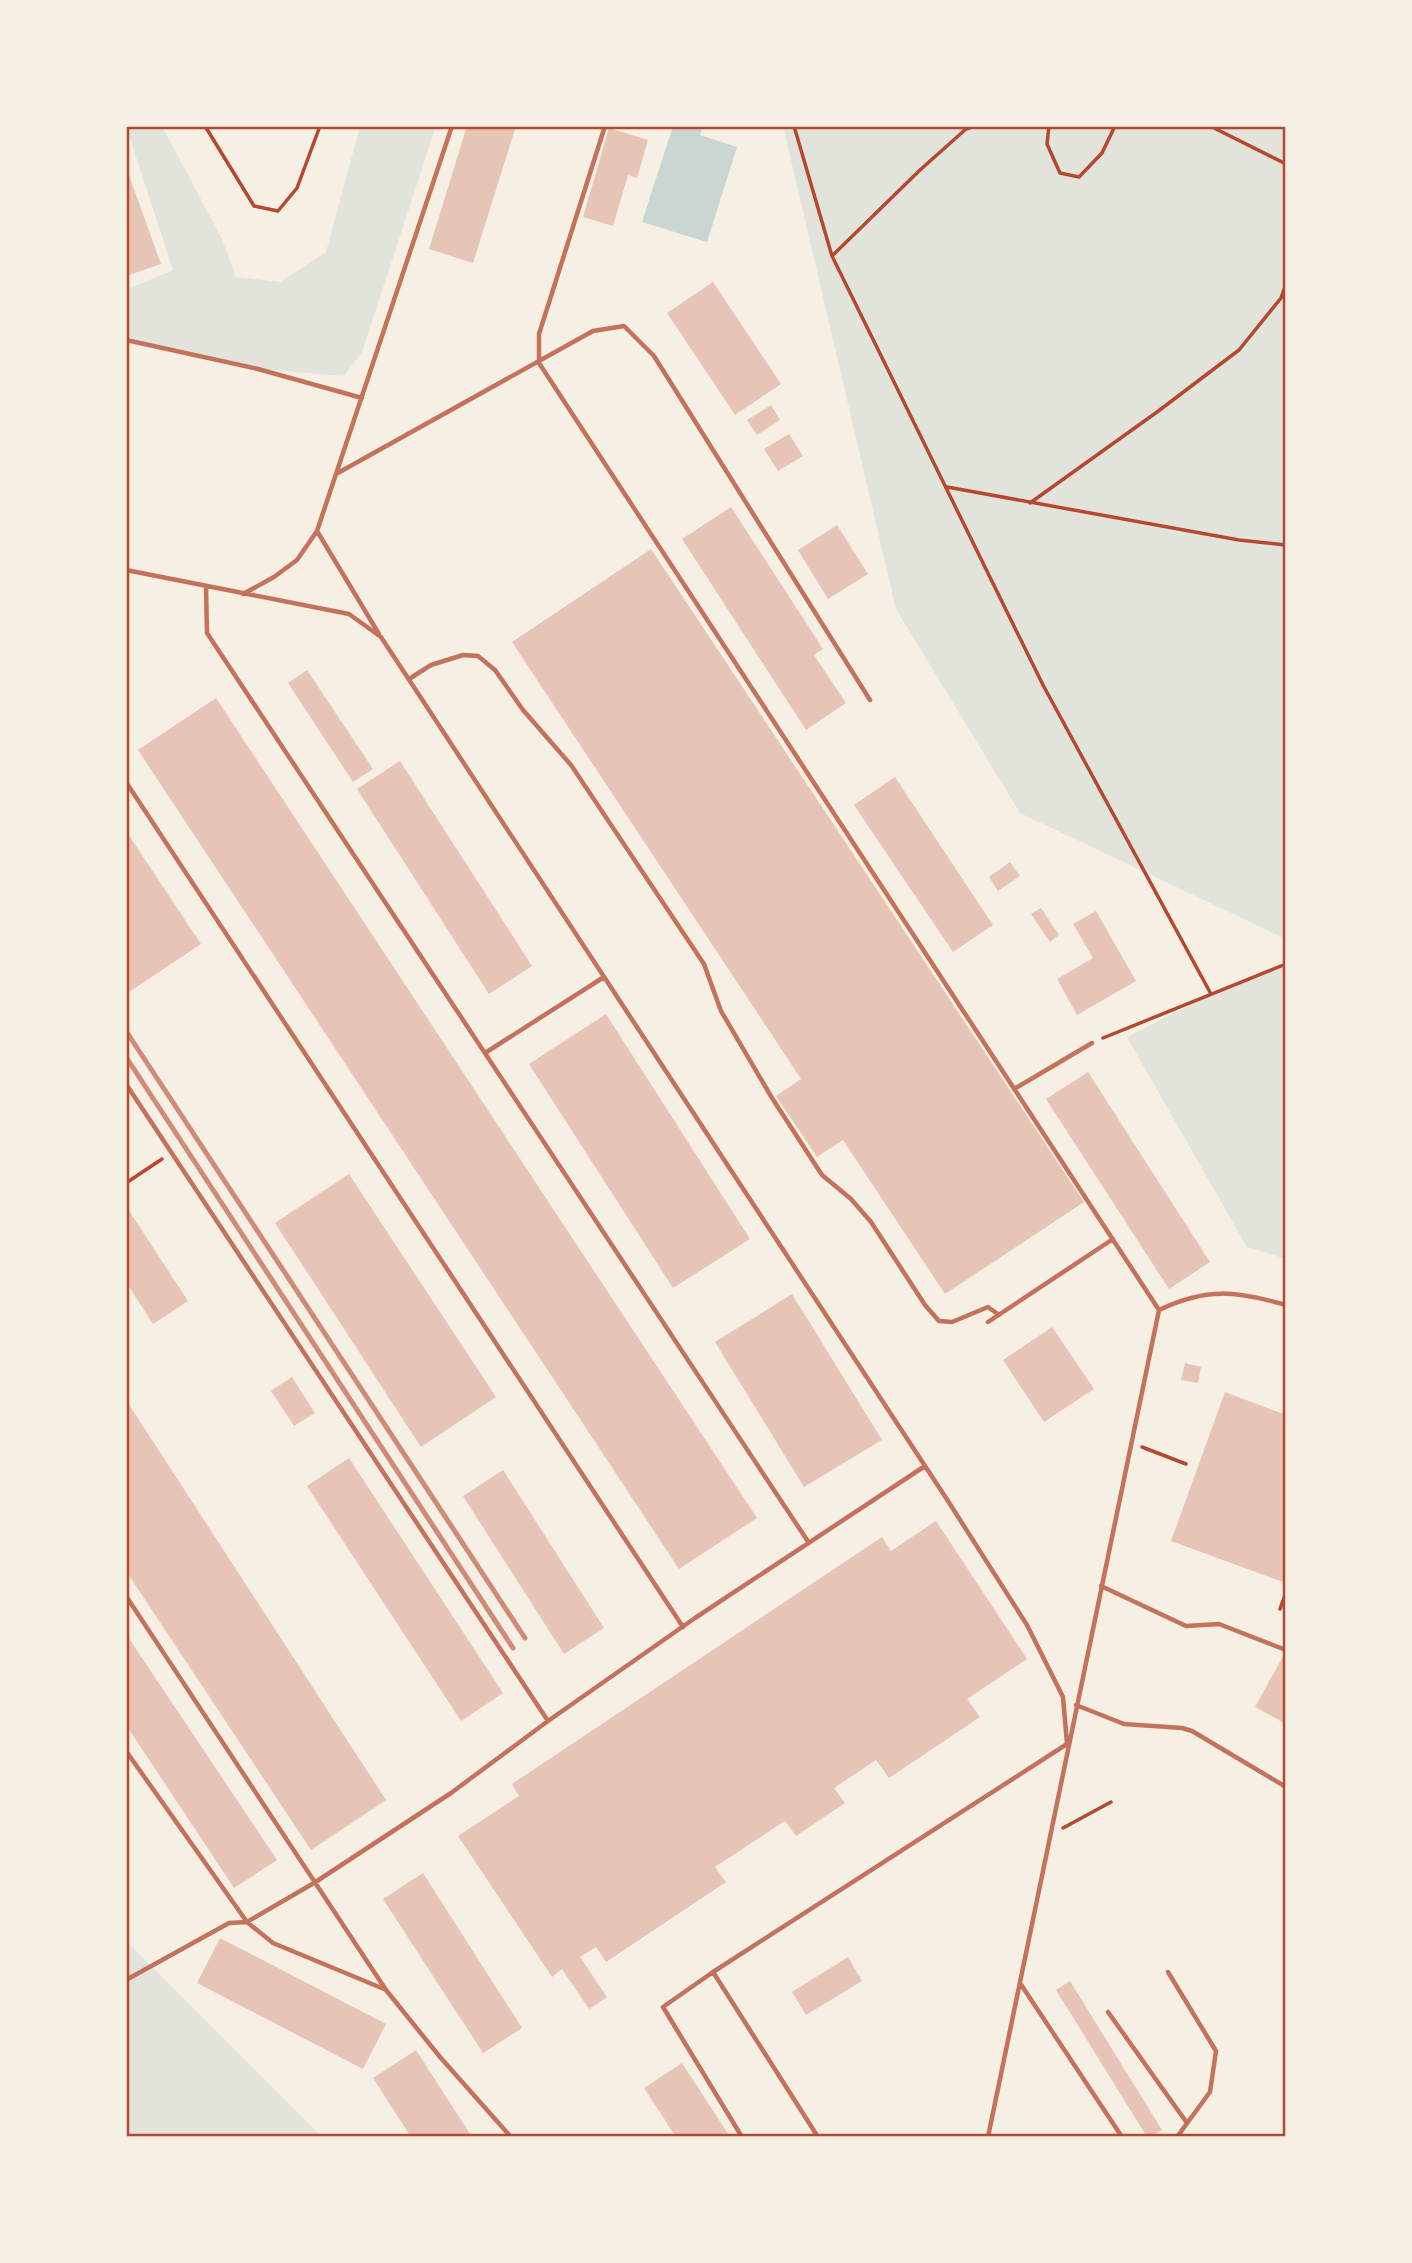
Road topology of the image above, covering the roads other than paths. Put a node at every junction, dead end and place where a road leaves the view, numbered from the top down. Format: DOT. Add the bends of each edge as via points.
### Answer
graph roads {
  1 [pos="452,126"];
  2 [pos="605,126"];
  3 [pos="126,340"];
  4 [pos="539,363"];
  5 [pos="362,398"];
  6 [pos="336,474"];
  7 [pos="317,531"];
  8 [pos="126,570"];
  9 [pos="206,586"];
  10 [pos="243,594"];
  11 [pos="381,637"];
  12 [pos="409,679"];
  13 [pos="870,700"];
  14 [pos="126,782"];
  15 [pos="604,976"];
  16 [pos="1091,1043"];
  17 [pos="485,1053"];
  18 [pos="126,1084"];
  19 [pos="1014,1089"];
  20 [pos="1113,1239"];
  21 [pos="1286,1306"];
  22 [pos="1159,1310"];
  23 [pos="999,1315"];
  24 [pos="988,1322"];
  25 [pos="925,1466"];
  26 [pos="808,1543"];
  27 [pos="1101,1586"];
  28 [pos="126,1596"];
  29 [pos="682,1627"];
  30 [pos="1286,1650"];
  31 [pos="1076,1705"];
  32 [pos="548,1721"];
  33 [pos="1067,1744"];
  34 [pos="126,1751"];
  35 [pos="1286,1787"];
  36 [pos="314,1883"];
  37 [pos="247,1922"];
  38 [pos="713,1972"];
  39 [pos="1168,1972"];
  40 [pos="126,1980"];
  41 [pos="1020,1982"];
  42 [pos="386,1990"];
  43 [pos="1108,2012"];
  44 [pos="1187,2123"];
  45 [pos="510,2137"];
  46 [pos="742,2137"];
  47 [pos="818,2137"];
  48 [pos="988,2137"];
  49 [pos="1122,2137"];
  50 [pos="1177,2137"];
  1 -- 5 [label="lane"];
  2 -- 4 [label="lane" via="539,334"];
  3 -- 5 [label="lane"];
  4 -- 6 [label="lane"];
  4 -- 13 [label="lane" via="593,331 624,326 654,356"];
  4 -- 19 [label="lane"];
  5 -- 6 [label="lane"];
  6 -- 7 [label="lane"];
  7 -- 10 [label="lane" via="297,560"];
  7 -- 11 [label="lane"];
  8 -- 9 [label="lane"];
  9 -- 10 [label="lane"];
  9 -- 17 [label="lane" via="208,633"];
  10 -- 11 [label="lane" via="349,614"];
  11 -- 12 [label="lane"];
  12 -- 15 [label="lane"];
  12 -- 23 [label="lane" via="431,665 463,655 478,656 495,670 571,765 704,964 721,1011 822,1175 871,1222 939,1321 952,1322 988,1307"];
  14 -- 29 [label="lane"];
  15 -- 17 [label="lane"];
  15 -- 25 [label="lane"];
  16 -- 19 [label="lane"];
  17 -- 26 [label="lane"];
  18 -- 32 [label="lane"];
  19 -- 20 [label="lane"];
  20 -- 22 [label="lane"];
  20 -- 23 [label="lane"];
  21 -- 22 [label="lane" via="1216,1293 1192,1296"];
  22 -- 27 [label="lane"];
  23 -- 24 [label="lane"];
  25 -- 26 [label="lane"];
  25 -- 33 [label="lane" via="1027,1625 1063,1698"];
  26 -- 29 [label="lane"];
  27 -- 30 [label="lane" via="1186,1626 1219,1624"];
  27 -- 31 [label="lane"];
  28 -- 36 [label="lane"];
  29 -- 32 [label="lane"];
  31 -- 33 [label="lane"];
  31 -- 35 [label="lane" via="1124,1724 1192,1731"];
  32 -- 36 [label="lane" via="451,1793"];
  33 -- 38 [label="lane"];
  33 -- 41 [label="lane"];
  34 -- 37 [label="lane"];
  36 -- 37 [label="lane"];
  36 -- 42 [label="lane"];
  37 -- 40 [label="lane" via="229,1923"];
  37 -- 42 [label="lane" via="273,1943"];
  38 -- 46 [label="lane" via="663,2007"];
  38 -- 47 [label="lane"];
  39 -- 44 [label="lane" via="1216,2052 1210,2092"];
  41 -- 48 [label="lane"];
  41 -- 49 [label="lane"];
  42 -- 45 [label="lane"];
  43 -- 44 [label="lane"];
  44 -- 50 [label="lane"];
}
